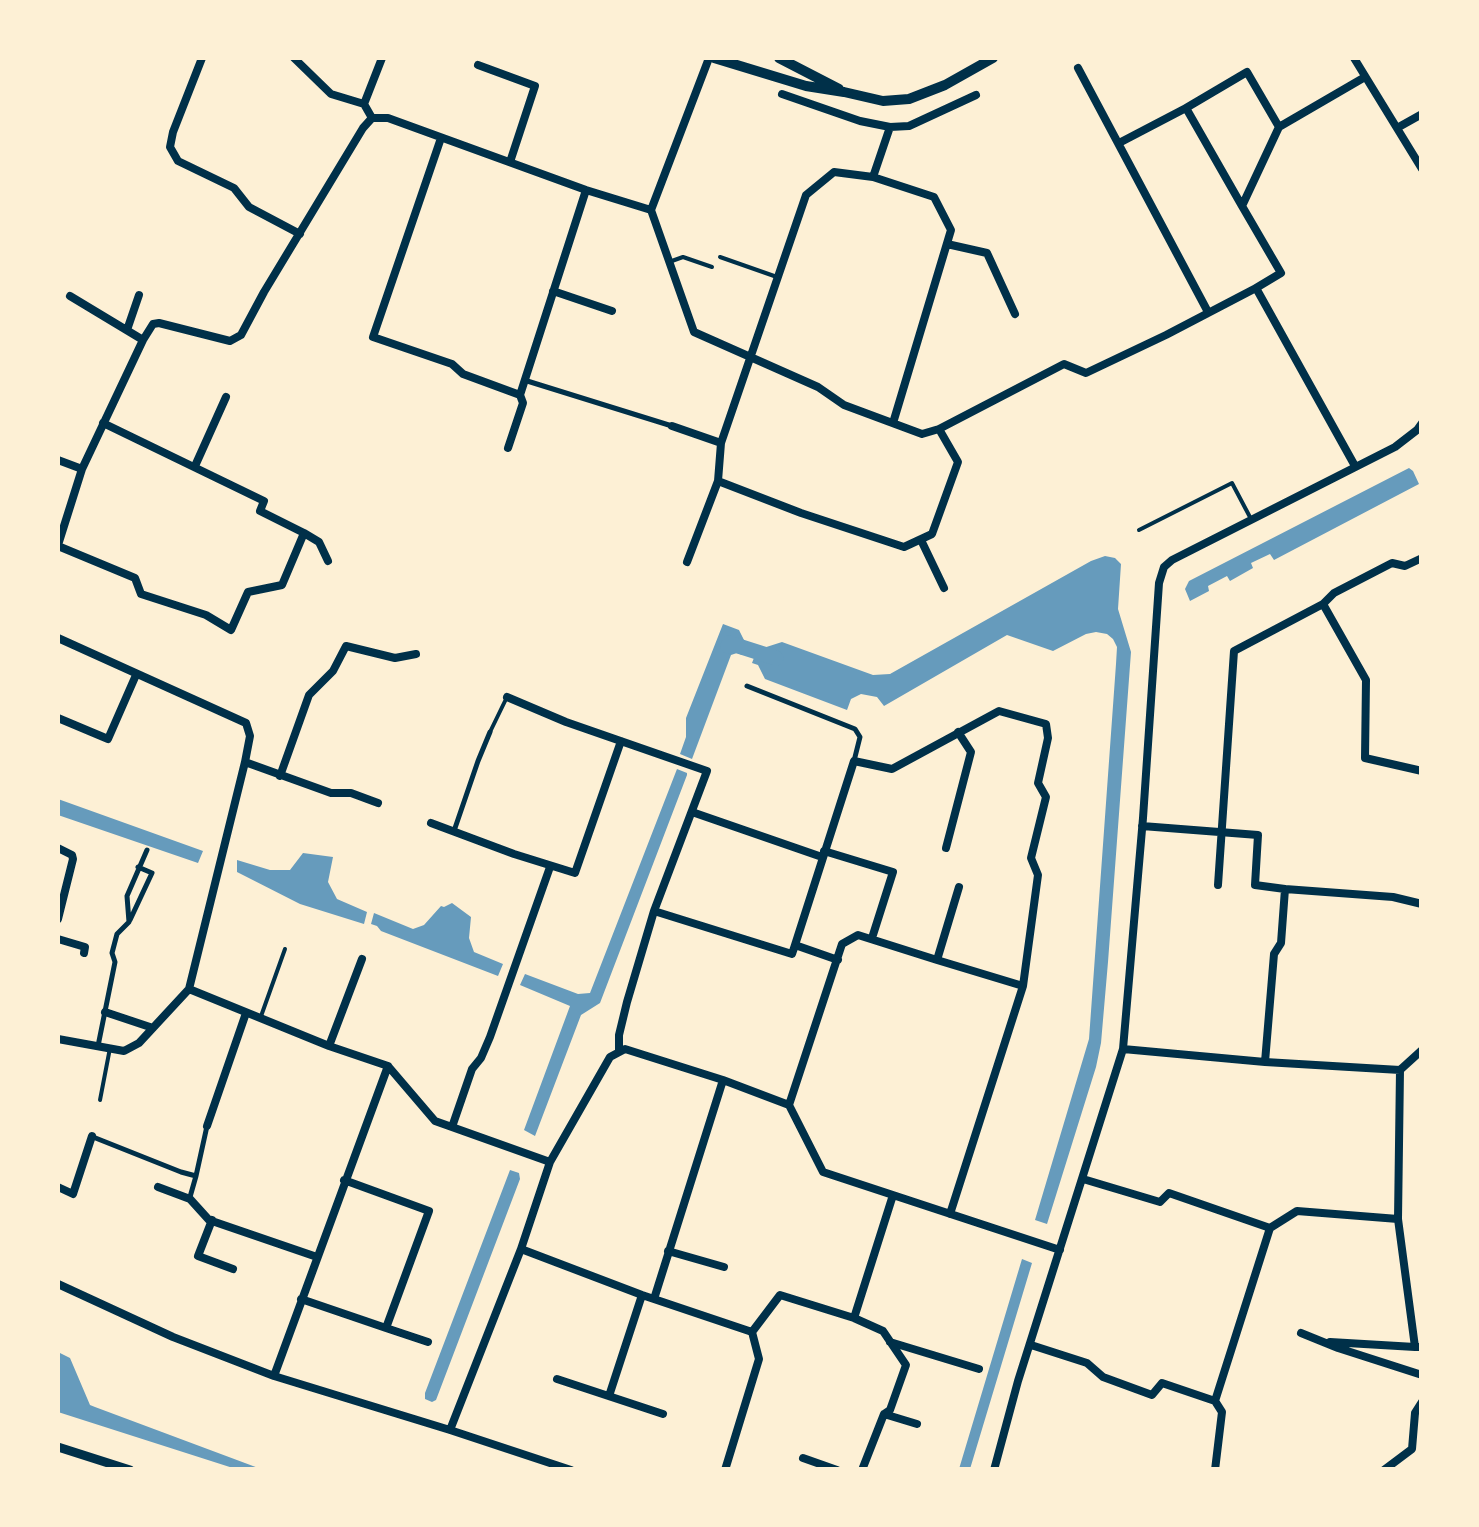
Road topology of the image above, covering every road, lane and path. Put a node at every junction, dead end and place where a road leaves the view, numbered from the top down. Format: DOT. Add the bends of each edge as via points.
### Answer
graph roads {
  1 [pos="202,58"];
  2 [pos="294,58"];
  3 [pos="382,58"];
  4 [pos="711,58"];
  5 [pos="779,58"];
  6 [pos="993,58"];
  7 [pos="1354,58"];
  8 [pos="478,65"];
  9 [pos="1078,68"];
  10 [pos="1365,76"];
  11 [pos="844,92"];
  12 [pos="782,94"];
  13 [pos="976,95"];
  14 [pos="364,104"];
  15 [pos="1186,108"];
  16 [pos="1422,114"];
  17 [pos="372,118"];
  18 [pos="890,127"];
  19 [pos="1279,128"];
  20 [pos="1397,128"];
  21 [pos="441,138"];
  22 [pos="1119,143"];
  23 [pos="510,162"];
  24 [pos="1422,170"];
  25 [pos="874,177"];
  26 [pos="586,190"];
  27 [pos="1242,206"];
  28 [pos="651,210"];
  29 [pos="300,234"];
  30 [pos="947,244"];
  31 [pos="720,257"];
  32 [pos="669,262"];
  33 [pos="712,267"];
  34 [pos="778,277"];
  35 [pos="1256,288"];
  36 [pos="553,291"];
  37 [pos="139,294"];
  38 [pos="70,296"];
  39 [pos="612,311"];
  40 [pos="1208,312"];
  41 [pos="1015,314"];
  42 [pos="126,330"];
  43 [pos="143,340"];
  44 [pos="750,357"];
  45 [pos="524,380"];
  46 [pos="520,394"];
  47 [pos="226,397"];
  48 [pos="892,422"];
  49 [pos="103,423"];
  50 [pos="672,426"];
  51 [pos="938,429"];
  52 [pos="1420,431"];
  53 [pos="721,442"];
  54 [pos="508,448"];
  55 [pos="58,460"];
  56 [pos="195,466"];
  57 [pos="1355,466"];
  58 [pos="82,469"];
  59 [pos="718,481"];
  60 [pos="1251,519"];
  61 [pos="1140,530"];
  62 [pos="304,533"];
  63 [pos="921,540"];
  64 [pos="58,545"];
  65 [pos="1422,558"];
  66 [pos="328,561"];
  67 [pos="687,562"];
  68 [pos="944,588"];
  69 [pos="1324,604"];
  70 [pos="58,638"];
  71 [pos="416,654"];
  72 [pos="136,675"];
  73 [pos="746,686"];
  74 [pos="507,697"];
  75 [pos="58,718"];
  76 [pos="490,732"];
  77 [pos="958,732"];
  78 [pos="621,742"];
  79 [pos="854,761"];
  80 [pos="245,762"];
  81 [pos="1422,771"];
  82 [pos="280,776"];
  83 [pos="378,804"];
  84 [pos="692,812"];
  85 [pos="431,823"];
  86 [pos="1142,826"];
  87 [pos="454,831"];
  88 [pos="1220,832"];
  89 [pos="58,848"];
  90 [pos="946,848"];
  91 [pos="147,850"];
  92 [pos="823,854"];
  93 [pos="138,867"];
  94 [pos="550,867"];
  95 [pos="1218,885"];
  96 [pos="959,887"];
  97 [pos="1285,889"];
  98 [pos="1422,904"];
  99 [pos="654,912"];
  100 [pos="58,919"];
  101 [pos="129,922"];
  102 [pos="872,938"];
  103 [pos="58,939"];
  104 [pos="795,944"];
  105 [pos="285,949"];
  106 [pos="84,954"];
  107 [pos="362,958"];
  108 [pos="838,960"];
  109 [pos="937,960"];
  110 [pos="1022,986"];
  111 [pos="189,989"];
  112 [pos="105,1012"];
  113 [pos="246,1014"];
  114 [pos="260,1019"];
  115 [pos="153,1028"];
  116 [pos="58,1040"];
  117 [pos="98,1046"];
  118 [pos="329,1046"];
  119 [pos="110,1048"];
  120 [pos="1123,1048"];
  121 [pos="619,1050"];
  122 [pos="1422,1050"];
  123 [pos="1265,1062"];
  124 [pos="388,1066"];
  125 [pos="1400,1070"];
  126 [pos="724,1080"];
  127 [pos="100,1100"];
  128 [pos="789,1105"];
  129 [pos="207,1126"];
  130 [pos="452,1126"];
  131 [pos="92,1136"];
  132 [pos="550,1162"];
  133 [pos="196,1176"];
  134 [pos="1083,1179"];
  135 [pos="344,1180"];
  136 [pos="58,1187"];
  137 [pos="158,1187"];
  138 [pos="893,1195"];
  139 [pos="190,1198"];
  140 [pos="950,1214"];
  141 [pos="1398,1218"];
  142 [pos="212,1220"];
  143 [pos="1270,1228"];
  144 [pos="521,1249"];
  145 [pos="668,1250"];
  146 [pos="1060,1250"];
  147 [pos="317,1257"];
  148 [pos="724,1268"];
  149 [pos="233,1269"];
  150 [pos="58,1284"];
  151 [pos="642,1295"];
  152 [pos="301,1299"];
  153 [pos="654,1299"];
  154 [pos="854,1318"];
  155 [pos="386,1328"];
  156 [pos="752,1332"];
  157 [pos="1301,1334"];
  158 [pos="1324,1341"];
  159 [pos="428,1342"];
  160 [pos="890,1342"];
  161 [pos="1031,1345"];
  162 [pos="1418,1347"];
  163 [pos="979,1369"];
  164 [pos="1422,1375"];
  165 [pos="274,1376"];
  166 [pos="557,1379"];
  167 [pos="609,1396"];
  168 [pos="1215,1401"];
  169 [pos="1422,1402"];
  170 [pos="663,1414"];
  171 [pos="884,1414"];
  172 [pos="918,1424"];
  173 [pos="450,1430"];
  174 [pos="58,1447"];
  175 [pos="803,1458"];
  176 [pos="130,1470"];
  177 [pos="571,1470"];
  178 [pos="725,1470"];
  179 [pos="837,1470"];
  180 [pos="862,1470"];
  181 [pos="994,1470"];
  182 [pos="1215,1470"];
  183 [pos="1384,1470"];
  1 -- 29 [label="street" via="170,147 178,161 234,188 249,207"];
  2 -- 14 [label="street" via="331,94"];
  3 -- 14 [label="street"];
  4 -- 11 [label="main road"];
  4 -- 28 [label="street"];
  5 -- 11 [label="main road"];
  6 -- 11 [label="main road" via="908,98 883,101"];
  7 -- 10 [label="street"];
  8 -- 23 [label="street" via="535,86"];
  9 -- 22 [label="street"];
  10 -- 19 [label="street"];
  10 -- 20 [label="street"];
  12 -- 18 [label="street"];
  13 -- 18 [label="street" via="909,126"];
  14 -- 17 [label="street"];
  15 -- 19 [label="street" via="1247,72"];
  15 -- 22 [label="street"];
  15 -- 27 [label="street"];
  16 -- 20 [label="street"];
  17 -- 21 [label="street"];
  17 -- 29 [label="street"];
  18 -- 25 [label="street"];
  19 -- 27 [label="street"];
  20 -- 24 [label="street"];
  21 -- 23 [label="street"];
  21 -- 46 [label="street" via="373,337"];
  22 -- 40 [label="street"];
  23 -- 26 [label="street"];
  25 -- 30 [label="street" via="934,196 951,230"];
  25 -- 34 [label="street" via="834,172 806,195"];
  26 -- 28 [label="street"];
  26 -- 36 [label="street"];
  27 -- 35 [label="street" via="1281,272"];
  28 -- 32 [label="street"];
  29 -- 43 [label="street" via="241,336 230,341 159,323"];
  30 -- 41 [label="street" via="986,253"];
  30 -- 48 [label="street"];
  31 -- 34 [label="lane"];
  32 -- 33 [label="lane" via="683,257"];
  32 -- 44 [label="street" via="694,332"];
  34 -- 44 [label="street"];
  35 -- 40 [label="street"];
  35 -- 57 [label="street"];
  36 -- 39 [label="street"];
  36 -- 45 [label="street"];
  37 -- 42 [label="street"];
  38 -- 42 [label="street"];
  40 -- 51 [label="street" via="1086,373 1064,364"];
  42 -- 43 [label="street"];
  43 -- 49 [label="street"];
  44 -- 48 [label="street"];
  44 -- 53 [label="street"];
  45 -- 46 [label="street"];
  45 -- 50 [label="street"];
  46 -- 54 [label="street" via="523,404"];
  47 -- 56 [label="street"];
  48 -- 51 [label="street" via="922,434"];
  49 -- 56 [label="street"];
  49 -- 58 [label="street"];
  50 -- 53 [label="street"];
  51 -- 63 [label="street" via="958,462 932,534"];
  52 -- 57 [label="street"];
  53 -- 59 [label="street"];
  55 -- 58 [label="street"];
  56 -- 62 [label="street" via="264,501 260,511"];
  57 -- 60 [label="street"];
  58 -- 64 [label="street"];
  59 -- 63 [label="street" via="904,546"];
  59 -- 67 [label="street"];
  60 -- 61 [label="lane" via="1232,483"];
  60 -- 86 [label="street" via="1164,567"];
  62 -- 64 [label="street" via="282,586 248,592 231,630 206,614 141,594 135,578"];
  62 -- 66 [label="street" via="319,542"];
  63 -- 68 [label="street"];
  65 -- 69 [label="street" via="1406,566 1392,563"];
  69 -- 81 [label="street" via="1366,680 1365,758"];
  69 -- 88 [label="street" via="1234,651"];
  70 -- 72 [label="street"];
  71 -- 82 [label="street" via="395,658 346,646 309,694"];
  72 -- 75 [label="street" via="108,739"];
  72 -- 80 [label="street" via="246,724"];
  73 -- 79 [label="street" via="856,729"];
  74 -- 76 [label="lane"];
  74 -- 78 [label="street"];
  76 -- 87 [label="street"];
  77 -- 79 [label="street" via="892,768"];
  77 -- 90 [label="street" via="972,752"];
  77 -- 110 [label="street" via="999,711 1046,724 1038,783 1046,797 1031,858 1038,874"];
  78 -- 84 [label="street" via="707,771"];
  78 -- 94 [label="street" via="575,874"];
  79 -- 92 [label="street"];
  80 -- 82 [label="street"];
  80 -- 111 [label="street"];
  82 -- 83 [label="street"];
  84 -- 92 [label="street"];
  84 -- 99 [label="street"];
  85 -- 87 [label="street"];
  86 -- 88 [label="street"];
  86 -- 120 [label="street"];
  87 -- 94 [label="street"];
  88 -- 95 [label="street"];
  88 -- 97 [label="street" via="1258,835 1254,885"];
  89 -- 100 [label="street" via="72,859"];
  91 -- 93 [label="street"];
  92 -- 102 [label="street" via="893,872"];
  92 -- 104 [label="street"];
  93 -- 101 [label="street" via="127,896"];
  93 -- 101 [label="street" via="152,872"];
  94 -- 130 [label="street"];
  96 -- 109 [label="street"];
  97 -- 98 [label="street"];
  97 -- 123 [label="street"];
  99 -- 104 [label="street" via="792,954"];
  99 -- 121 [label="street" via="626,1002"];
  101 -- 112 [label="street" via="117,934"];
  102 -- 108 [label="street" via="858,935 842,944"];
  102 -- 109 [label="street"];
  103 -- 106 [label="street" via="85,947"];
  104 -- 108 [label="street"];
  105 -- 114 [label="lane"];
  107 -- 118 [label="street"];
  108 -- 128 [label="street"];
  109 -- 110 [label="street"];
  110 -- 140 [label="street"];
  111 -- 113 [label="street"];
  111 -- 115 [label="street"];
  112 -- 115 [label="street"];
  112 -- 117 [label="street"];
  113 -- 114 [label="street"];
  113 -- 129 [label="street"];
  114 -- 118 [label="street"];
  115 -- 119 [label="street" via="124,1051"];
  116 -- 117 [label="street"];
  117 -- 119 [label="street"];
  118 -- 124 [label="street"];
  119 -- 127 [label="lane"];
  120 -- 123 [label="street"];
  120 -- 134 [label="street"];
  121 -- 126 [label="street"];
  121 -- 132 [label="street"];
  122 -- 125 [label="street"];
  123 -- 125 [label="street"];
  124 -- 130 [label="street" via="435,1121"];
  124 -- 135 [label="street"];
  125 -- 141 [label="street"];
  126 -- 128 [label="street"];
  126 -- 145 [label="street"];
  128 -- 138 [label="street" via="822,1172"];
  129 -- 133 [label="street"];
  130 -- 132 [label="street"];
  131 -- 133 [label="street"];
  131 -- 136 [label="street" via="73,1194"];
  132 -- 144 [label="street"];
  133 -- 139 [label="street"];
  134 -- 143 [label="street" via="1160,1202 1169,1194"];
  134 -- 146 [label="street"];
  135 -- 147 [label="street"];
  135 -- 155 [label="street" via="429,1211"];
  137 -- 139 [label="street"];
  138 -- 140 [label="street"];
  138 -- 154 [label="street"];
  139 -- 142 [label="street"];
  140 -- 146 [label="street"];
  141 -- 143 [label="street" via="1297,1211"];
  141 -- 162 [label="street"];
  142 -- 147 [label="street"];
  142 -- 149 [label="street" via="198,1256"];
  143 -- 168 [label="street"];
  144 -- 151 [label="street"];
  144 -- 173 [label="street"];
  145 -- 148 [label="street"];
  145 -- 153 [label="street"];
  146 -- 161 [label="street"];
  147 -- 152 [label="street"];
  150 -- 165 [label="street"];
  151 -- 153 [label="street"];
  151 -- 167 [label="street"];
  152 -- 155 [label="street"];
  152 -- 165 [label="street"];
  153 -- 156 [label="street"];
  154 -- 156 [label="street" via="780,1295"];
  154 -- 160 [label="street" via="883,1331"];
  155 -- 159 [label="street"];
  156 -- 178 [label="street" via="759,1360"];
  157 -- 158 [label="street"];
  158 -- 162 [label="street"];
  158 -- 164 [label="street"];
  160 -- 163 [label="street"];
  160 -- 171 [label="street" via="906,1365"];
  161 -- 168 [label="street" via="1152,1394 1162,1383"];
  161 -- 181 [label="street"];
  165 -- 173 [label="street"];
  166 -- 167 [label="street"];
  167 -- 170 [label="street"];
  168 -- 182 [label="street" via="1222,1412"];
  169 -- 183 [label="street" via="1412,1449"];
  171 -- 172 [label="street"];
  171 -- 180 [label="street"];
  173 -- 177 [label="street"];
  174 -- 176 [label="street"];
  175 -- 179 [label="street"];
}
